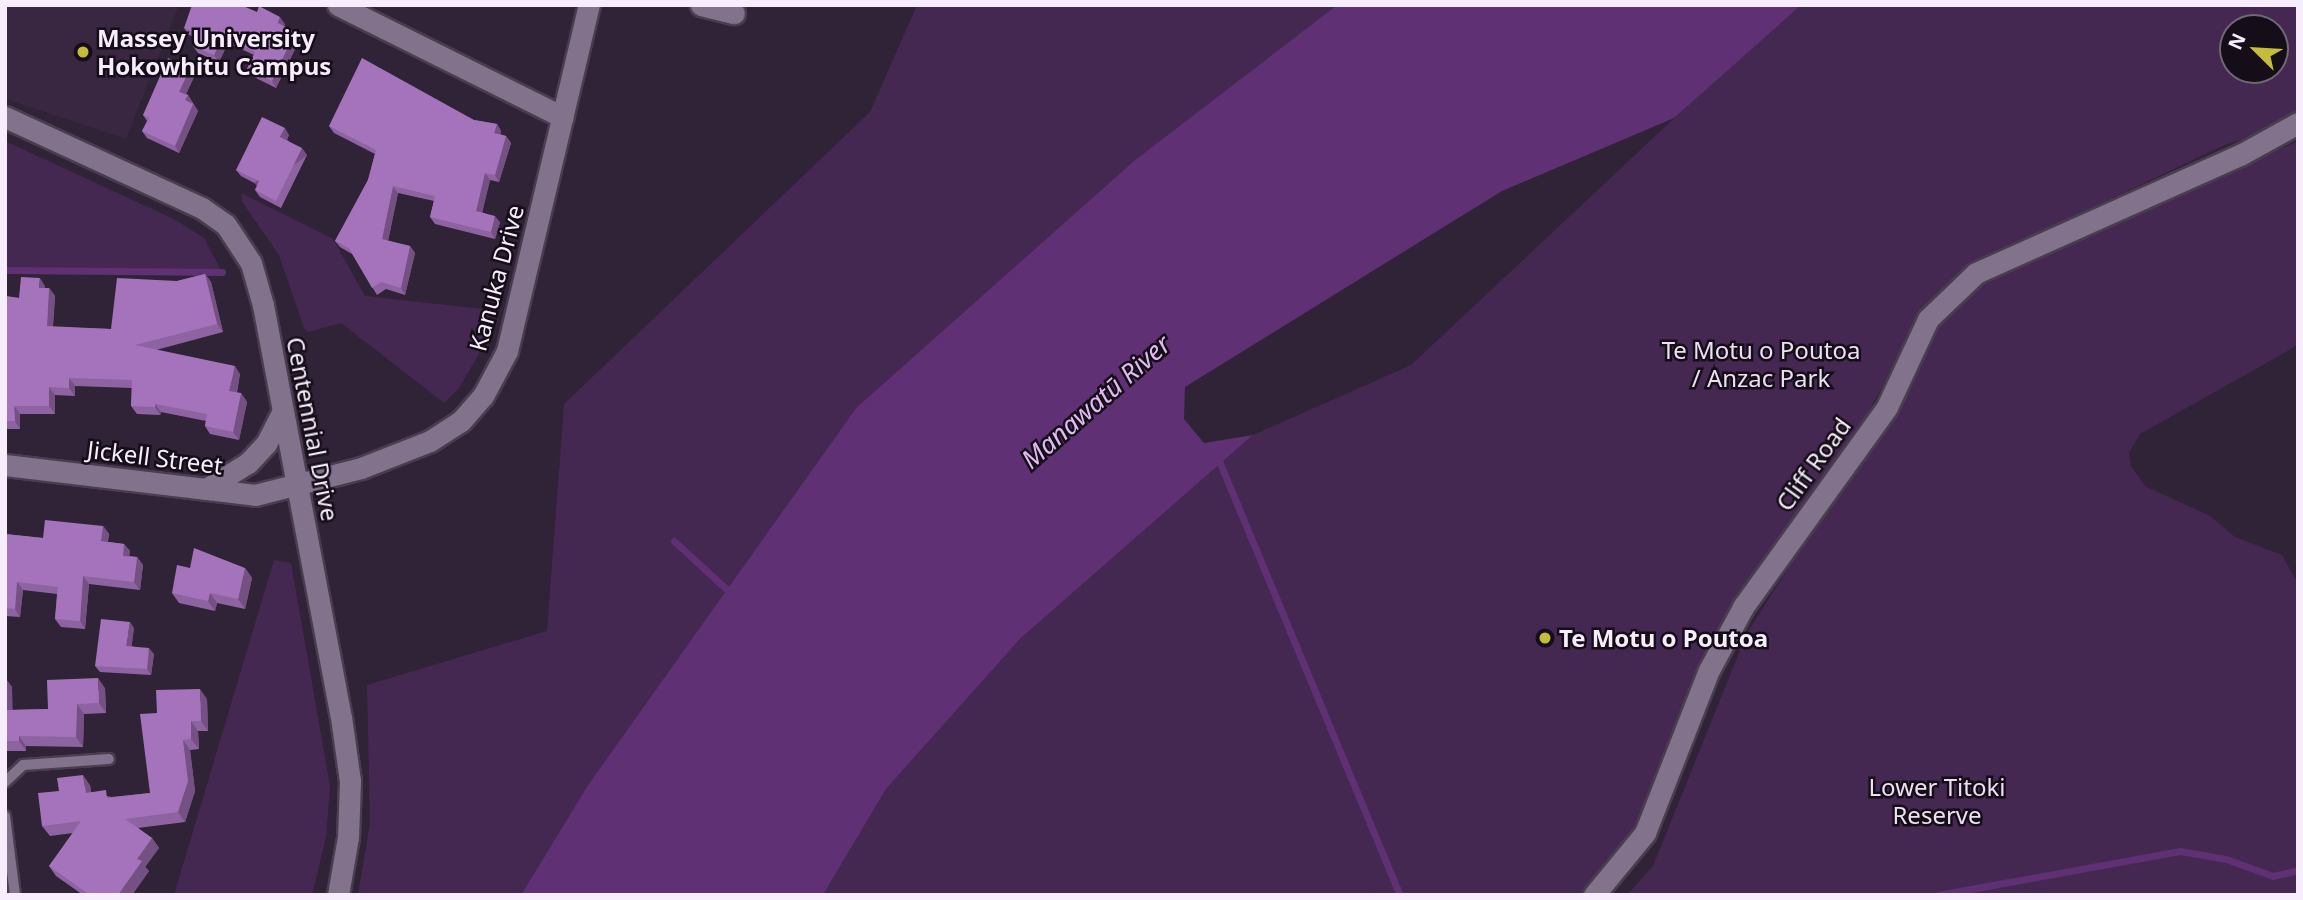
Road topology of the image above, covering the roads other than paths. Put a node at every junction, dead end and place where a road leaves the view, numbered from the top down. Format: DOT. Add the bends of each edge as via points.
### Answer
graph roads {
  1 [pos="338,5"];
  2 [pos="589,5"];
  3 [pos="701,5"];
  4 [pos="733,13"];
  5 [pos="5,117"];
  6 [pos="564,117"];
  7 [pos="2298,123"];
  8 [pos="283,411"];
  9 [pos="5,465"];
  10 [pos="297,486"];
  11 [pos="205,490"];
  12 [pos="109,759"];
  13 [pos="5,782"];
  14 [pos="5,816"];
  15 [pos="15,895"];
  16 [pos="338,895"];
  17 [pos="1594,895"];
  1 -- 6 [label="street"];
  2 -- 6 [label="street, Kanuka Drive"];
  3 -- 4 [label="street"];
  5 -- 8 [label="street, Centennial Drive" via="189,202 226,225 255,275"];
  6 -- 10 [label="street, Kanuka Drive" via="507,351 483,396 461,421 430,440 361,468"];
  7 -- 17 [label="street, Cliff Road" via="2240,155 1976,273 1928,319 1887,407 1743,607 1709,670 1646,833"];
  8 -- 10 [label="street, Centennial Drive"];
  8 -- 11 [label="street" via="267,444 248,463"];
  9 -- 11 [label="street, Jickell Street"];
  10 -- 11 [label="street, Jickell Street" via="255,495"];
  10 -- 16 [label="street, Centennial Drive" via="350,781 348,838"];
  12 -- 13 [label="lane" via="23,765"];
  14 -- 15 [label="lane"];
}
